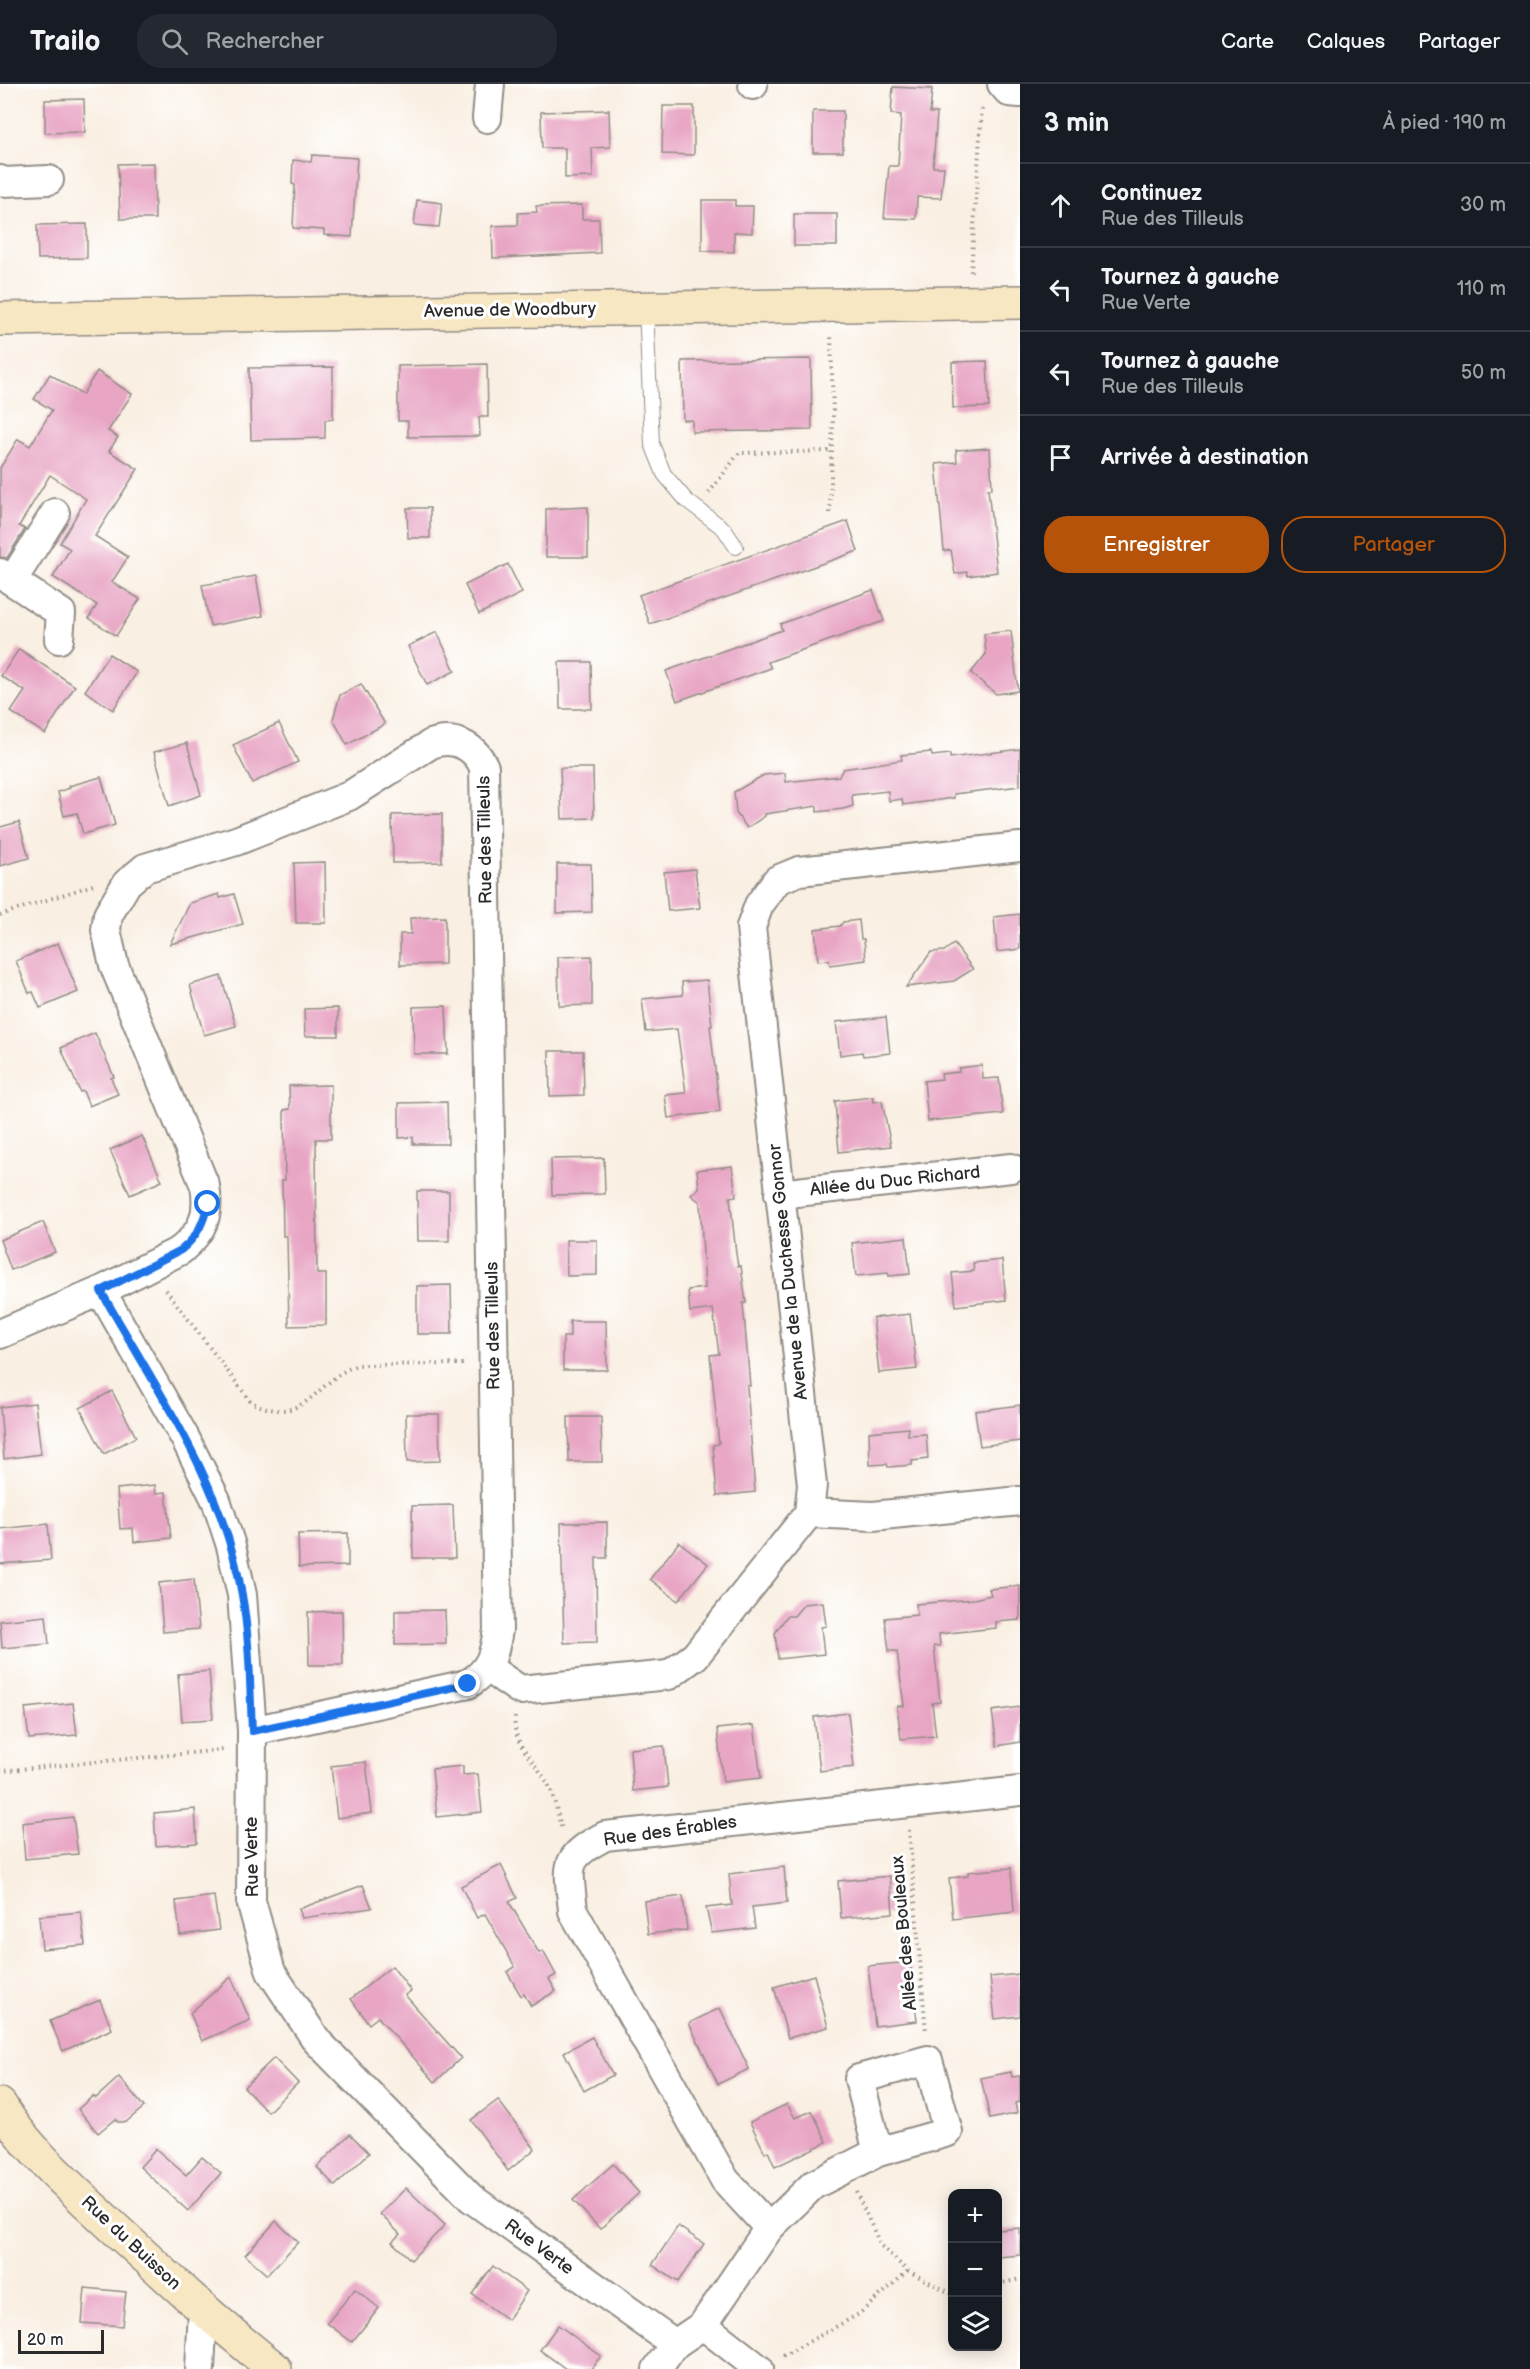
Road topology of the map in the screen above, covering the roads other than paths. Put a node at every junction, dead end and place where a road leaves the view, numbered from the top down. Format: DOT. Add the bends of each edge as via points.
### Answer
graph roads {
  1 [pos="490,84"];
  2 [pos="992,90"];
  3 [pos="1020,93"];
  4 [pos="487,118"];
  5 [pos="0,180"];
  6 [pos="49,180"];
  7 [pos="1020,302"];
  8 [pos="646,308"];
  9 [pos="0,319"];
  10 [pos="55,513"];
  11 [pos="736,547"];
  12 [pos="6,577"];
  13 [pos="59,639"];
  14 [pos="1020,847"];
  15 [pos="1011,1168"];
  16 [pos="780,1194"];
  17 [pos="101,1291"];
  18 [pos="0,1334"];
  19 [pos="1020,1501"];
  20 [pos="809,1513"];
  21 [pos="488,1668"];
  22 [pos="252,1739"];
  23 [pos="1020,1791"];
  24 [pos="0,2105"];
  25 [pos="878,2152"];
  26 [pos="769,2228"];
  27 [pos="203,2310"];
  28 [pos="703,2325"];
  29 [pos="675,2344"];
  30 [pos="769,2363"];
  31 [pos="200,2369"];
  32 [pos="275,2369"];
  33 [pos="657,2369"];
  1 -- 4 [label="street"];
  2 -- 3 [label="street"];
  5 -- 6 [label="street"];
  7 -- 8 [label="street, Avenue de Woodbury"];
  8 -- 9 [label="street, Avenue de Woodbury"];
  8 -- 11 [label="lane" via="652,444 664,474 686,500 724,528"];
  10 -- 12 [label="street"];
  12 -- 13 [label="street" via="61,613"];
  14 -- 16 [label="street, Avenue de la Duchesse Gonnor" via="799,872 777,880 759,905 751,927"];
  15 -- 16 [label="street, Allée du Duc Richard"];
  16 -- 20 [label="street, Avenue de la Duchesse Gonnor" via="812,1485"];
  17 -- 18 [label="street, Rue des Tilleuls"];
  17 -- 21 [label="street, Rue des Tilleuls" via="181,1250 202,1225 208,1204 205,1186 114,965 106,930 108,915 122,889 145,868 236,841 349,796 431,744 441,740 463,744 480,758 484,767 498,1630"];
  17 -- 22 [label="street, Rue Verte" via="216,1500 242,1595"];
  19 -- 20 [label="street" via="873,1516"];
  20 -- 21 [label="street" via="695,1656 669,1675 520,1690"];
  21 -- 22 [label="street" via="468,1684"];
  22 -- 29 [label="street, Rue Verte" via="251,1901 271,1972 317,2041 471,2198"];
  23 -- 26 [label="street, Rue des Érables" via="605,1836 581,1848 569,1866 573,1911 725,2180"];
  24 -- 27 [label="street, Rue du Buisson" via="32,2146 84,2200"];
  25 -- 25 [label="street" via="948,2132 928,2060 859,2079"];
  25 -- 26 [label="street" via="813,2185"];
  26 -- 28 [label="street"];
  27 -- 31 [label="street"];
  27 -- 32 [label="street, Rue du Buisson"];
  28 -- 29 [label="street"];
  28 -- 30 [label="street"];
  29 -- 33 [label="street"];
}
